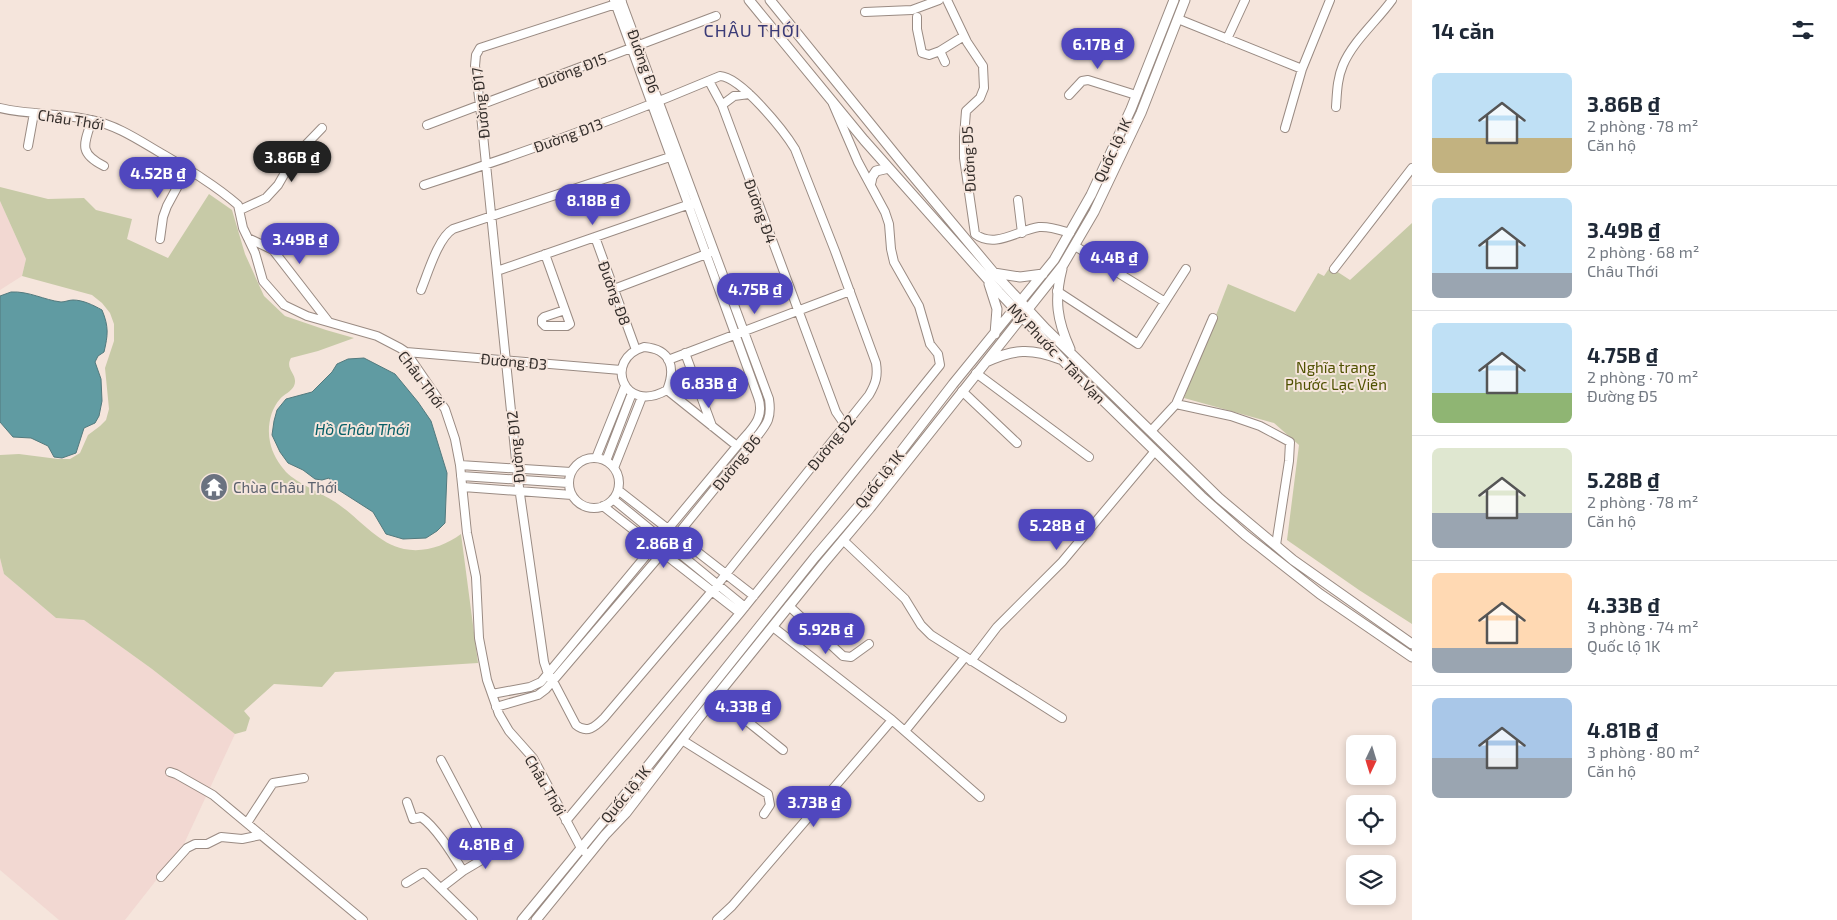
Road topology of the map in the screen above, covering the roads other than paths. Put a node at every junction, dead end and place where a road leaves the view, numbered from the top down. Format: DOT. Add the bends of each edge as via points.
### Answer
graph roads {
  1 [pos="749,0"];
  2 [pos="770,0"];
  3 [pos="939,0"];
  4 [pos="947,0"];
  5 [pos="1174,0"];
  6 [pos="1185,0"];
  7 [pos="1245,0"];
  8 [pos="1330,0"];
  9 [pos="1392,0"];
  10 [pos="618,1"];
  11 [pos="864,12"];
  12 [pos="716,16"];
  13 [pos="917,17"];
  14 [pos="1178,19"];
  15 [pos="964,36"];
  16 [pos="1227,39"];
  17 [pos="635,47"];
  18 [pos="940,51"];
  19 [pos="945,62"];
  20 [pos="1302,69"];
  21 [pos="710,81"];
  22 [pos="750,94"];
  23 [pos="1069,95"];
  24 [pos="1136,95"];
  25 [pos="831,101"];
  26 [pos="656,104"];
  27 [pos="480,105"];
  28 [pos="722,105"];
  29 [pos="1336,107"];
  30 [pos="0,108"];
  31 [pos="34,113"];
  32 [pos="92,120"];
  33 [pos="427,125"];
  34 [pos="322,128"];
  35 [pos="1285,128"];
  36 [pos="28,146"];
  37 [pos="674,156"];
  38 [pos="486,165"];
  39 [pos="104,166"];
  40 [pos="888,168"];
  41 [pos="1412,168"];
  42 [pos="187,169"];
  43 [pos="871,182"];
  44 [pos="424,185"];
  45 [pos="1018,200"];
  46 [pos="692,203"];
  47 [pos="240,210"];
  48 [pos="492,217"];
  49 [pos="961,232"];
  50 [pos="1022,233"];
  51 [pos="1070,233"];
  52 [pos="975,234"];
  53 [pos="595,237"];
  54 [pos="248,238"];
  55 [pos="160,239"];
  56 [pos="1075,246"];
  57 [pos="710,253"];
  58 [pos="545,254"];
  59 [pos="1063,265"];
  60 [pos="1186,269"];
  61 [pos="1334,269"];
  62 [pos="497,271"];
  63 [pos="1043,274"];
  64 [pos="991,276"];
  65 [pos="614,289"];
  66 [pos="421,290"];
  67 [pos="850,291"];
  68 [pos="1057,291"];
  69 [pos="1165,302"];
  70 [pos="1018,306"];
  71 [pos="565,310"];
  72 [pos="797,311"];
  73 [pos="1025,313"];
  74 [pos="1213,318"];
  75 [pos="328,321"];
  76 [pos="739,333"];
  77 [pos="995,334"];
  78 [pos="636,350"];
  79 [pos="406,352"];
  80 [pos="685,353"];
  81 [pos="1072,353"];
  82 [pos="507,360"];
  83 [pos="668,360"];
  84 [pos="1063,360"];
  85 [pos="984,364"];
  86 [pos="621,370"];
  87 [pos="976,373"];
  88 [pos="626,386"];
  89 [pos="764,387"];
  90 [pos="667,390"];
  91 [pos="756,390"];
  92 [pos="962,391"];
  93 [pos="632,393"];
  94 [pos="642,397"];
  95 [pos="1176,404"];
  96 [pos="610,422"];
  97 [pos="845,425"];
  98 [pos="619,426"];
  99 [pos="712,426"];
  100 [pos="629,429"];
  101 [pos="1151,431"];
  102 [pos="748,433"];
  103 [pos="755,439"];
  104 [pos="1017,443"];
  105 [pos="738,446"];
  106 [pos="1155,451"];
  107 [pos="1088,457"];
  108 [pos="596,458"];
  109 [pos="606,461"];
  110 [pos="460,465"];
  111 [pos="517,468"];
  112 [pos="614,468"];
  113 [pos="571,472"];
  114 [pos="715,473"];
  115 [pos="461,476"];
  116 [pos="722,479"];
  117 [pos="518,480"];
  118 [pos="568,484"];
  119 [pos="463,487"];
  120 [pos="618,490"];
  121 [pos="520,492"];
  122 [pos="572,495"];
  123 [pos="613,499"];
  124 [pos="603,506"];
  125 [pos="668,530"];
  126 [pos="676,536"];
  127 [pos="661,538"];
  128 [pos="843,540"];
  129 [pos="669,544"];
  130 [pos="654,546"];
  131 [pos="1276,546"];
  132 [pos="662,553"];
  133 [pos="725,575"];
  134 [pos="718,584"];
  135 [pos="621,587"];
  136 [pos="712,591"];
  137 [pos="628,593"];
  138 [pos="754,596"];
  139 [pos="746,606"];
  140 [pos="789,606"];
  141 [pos="740,614"];
  142 [pos="773,627"];
  143 [pos="583,633"];
  144 [pos="591,638"];
  145 [pos="868,644"];
  146 [pos="1412,644"];
  147 [pos="1412,658"];
  148 [pos="968,659"];
  149 [pos="551,677"];
  150 [pos="492,694"];
  151 [pos="716,697"];
  152 [pos="496,707"];
  153 [pos="1062,718"];
  154 [pos="892,720"];
  155 [pos="905,731"];
  156 [pos="682,740"];
  157 [pos="783,750"];
  158 [pos="441,760"];
  159 [pos="170,772"];
  160 [pos="304,778"];
  161 [pos="980,797"];
  162 [pos="407,802"];
  163 [pos="764,814"];
  164 [pos="566,821"];
  165 [pos="247,823"];
  166 [pos="261,835"];
  167 [pos="581,848"];
  168 [pos="588,855"];
  169 [pos="463,871"];
  170 [pos="161,877"];
  171 [pos="406,883"];
  172 [pos="441,888"];
  173 [pos="362,920"];
  174 [pos="473,920"];
  175 [pos="522,920"];
  176 [pos="536,920"];
  177 [pos="717,920"];
  1 -- 25 [label="main road, Mỹ Phước - Tân Vạn"];
  2 -- 49 [label="main road, Mỹ Phước - Tân Vạn"];
  3 -- 11 [label="street" via="912,10"];
  4 -- 15 [label="street, Đường D5"];
  5 -- 24 [label="main road, Quốc lộ 1K"];
  6 -- 14 [label="main road, Quốc lộ 1K"];
  7 -- 16 [label="street"];
  8 -- 20 [label="street"];
  9 -- 29 [label="street" via="1343,64"];
  10 -- 17 [label="street, Đường Đ6"];
  10 -- 27 [label="street, Đường Đ17" via="480,48 475,66"];
  12 -- 17 [label="street, Đường Đ15"];
  13 -- 18 [label="street" via="922,53 929,55"];
  14 -- 16 [label="street"];
  14 -- 56 [label="main road, Quốc lộ 1K" via="1141,113"];
  15 -- 18 [label="street"];
  15 -- 52 [label="street, Đường D5" via="983,66 984,88 980,98 966,111 964,137 966,177"];
  16 -- 20 [label="street"];
  17 -- 26 [label="street, Đường Đ6"];
  17 -- 27 [label="street, Đường Đ15"];
  18 -- 19 [label="street"];
  20 -- 35 [label="street"];
  21 -- 22 [label="street, Đường Đ2" via="725,76"];
  21 -- 26 [label="street, Đường Đ13"];
  21 -- 28 [label="street, Đường Đ4"];
  22 -- 28 [label="street" via="734,96"];
  22 -- 67 [label="street, Đường Đ2" via="787,135 795,149"];
  23 -- 24 [label="street" via="1082,81 1088,80"];
  24 -- 51 [label="main road, Quốc lộ 1K" via="1091,195"];
  25 -- 40 [label="main road, Mỹ Phước - Tân Vạn"];
  25 -- 43 [label="street" via="858,162"];
  26 -- 37 [label="street, Đường Đ6"];
  26 -- 38 [label="street, Đường Đ13"];
  27 -- 33 [label="street, Đường Đ15"];
  27 -- 38 [label="street, Đường Đ17"];
  28 -- 72 [label="street, Đường Đ4"];
  30 -- 31 [label="street, Châu Thới"];
  31 -- 32 [label="street, Châu Thới"];
  31 -- 36 [label="street"];
  32 -- 39 [label="street" via="85,151 91,160"];
  32 -- 42 [label="street, Châu Thới" via="132,136"];
  34 -- 47 [label="street" via="294,157 278,185 266,198"];
  37 -- 46 [label="street, Đường Đ6"];
  37 -- 48 [label="street"];
  38 -- 44 [label="street, Đường Đ13"];
  38 -- 48 [label="street, Đường Đ17"];
  40 -- 43 [label="main road" via="876,171"];
  40 -- 64 [label="main road, Mỹ Phước - Tân Vạn"];
  41 -- 61 [label="street"];
  42 -- 47 [label="street, Châu Thới" via="230,198"];
  42 -- 55 [label="street" via="167,206"];
  43 -- 138 [label="street" via="889,224 894,262 919,306 940,365"];
  45 -- 50 [label="street"];
  46 -- 53 [label="street"];
  46 -- 57 [label="street, Đường Đ6"];
  47 -- 54 [label="street, Châu Thới"];
  48 -- 62 [label="street, Đường Đ12"];
  48 -- 66 [label="street" via="447,233"];
  49 -- 52 [label="street"];
  49 -- 64 [label="main road, Mỹ Phước - Tân Vạn"];
  50 -- 51 [label="street" via="1038,227 1050,227"];
  50 -- 52 [label="street" via="989,240"];
  51 -- 63 [label="main road, Quốc lộ 1K"];
  53 -- 58 [label="street"];
  53 -- 65 [label="street, Đường Đ8"];
  54 -- 75 [label="street" via="273,250"];
  54 -- 75 [label="street, Châu Thới" via="264,281 276,297 296,312"];
  56 -- 59 [label="main road, Quốc lộ 1K"];
  56 -- 69 [label="street"];
  57 -- 65 [label="street"];
  57 -- 76 [label="street, Đường Đ6"];
  58 -- 62 [label="street"];
  58 -- 71 [label="street"];
  59 -- 68 [label="main road"];
  59 -- 73 [label="main road, Quốc lộ 1K"];
  60 -- 69 [label="street"];
  62 -- 82 [label="street, Đường Đ12"];
  63 -- 64 [label="main road"];
  63 -- 70 [label="main road, Quốc lộ 1K"];
  64 -- 70 [label="main road, Mỹ Phước - Tân Vạn"];
  64 -- 77 [label="main road" via="997,309"];
  65 -- 78 [label="street, Đường Đ8"];
  67 -- 72 [label="street"];
  67 -- 97 [label="street, Đường Đ2" via="878,375 870,395"];
  68 -- 69 [label="street" via="1138,344"];
  68 -- 81 [label="main road" via="1060,325"];
  70 -- 73 [label="main road, Mỹ Phước - Tân Vạn"];
  70 -- 77 [label="main road, Quốc lộ 1K"];
  72 -- 76 [label="street"];
  72 -- 97 [label="street, Đường Đ4" via="836,412"];
  73 -- 81 [label="main road, Mỹ Phước - Tân Vạn"];
  73 -- 84 [label="main road, Mỹ Phước - Tân Vạn"];
  73 -- 85 [label="main road, Quốc lộ 1K"];
  74 -- 95 [label="street"];
  75 -- 79 [label="street, Châu Thới" via="377,336"];
  76 -- 80 [label="street"];
  76 -- 89 [label="street, Đường Đ6"];
  76 -- 91 [label="street, Đường Đ6"];
  77 -- 167 [label="main road, Quốc lộ 1K"];
  78 -- 83 [label="street" via="644,347 659,350"];
  78 -- 86 [label="street" via="629,354"];
  79 -- 82 [label="street, Đường Đ3"];
  79 -- 110 [label="street, Châu Thới" via="445,409"];
  80 -- 83 [label="street"];
  80 -- 99 [label="street"];
  81 -- 101 [label="main road, Mỹ Phước - Tân Vạn"];
  82 -- 86 [label="street, Đường Đ3"];
  82 -- 111 [label="street, Đường Đ12"];
  83 -- 90 [label="street" via="672,376"];
  84 -- 85 [label="main road" via="1024,351 1012,352"];
  84 -- 106 [label="main road, Mỹ Phước - Tân Vạn"];
  85 -- 87 [label="main road, Quốc lộ 1K"];
  86 -- 88 [label="street"];
  87 -- 92 [label="main road, Quốc lộ 1K"];
  87 -- 107 [label="street"];
  88 -- 93 [label="street"];
  88 -- 96 [label="street"];
  89 -- 91 [label="street"];
  89 -- 103 [label="street, Đường Đ6" via="771,413 767,425"];
  90 -- 94 [label="street" via="653,397"];
  90 -- 99 [label="street"];
  91 -- 102 [label="street, Đường Đ6" via="761,414"];
  92 -- 104 [label="street"];
  92 -- 128 [label="main road, Quốc lộ 1K"];
  93 -- 94 [label="street"];
  93 -- 98 [label="street"];
  94 -- 100 [label="street"];
  95 -- 101 [label="street"];
  95 -- 131 [label="street" via="1231,416 1260,426 1290,442"];
  96 -- 98 [label="street"];
  96 -- 108 [label="street"];
  97 -- 133 [label="street, Đường Đ2"];
  98 -- 100 [label="street"];
  98 -- 109 [label="street"];
  99 -- 105 [label="street"];
  100 -- 112 [label="street"];
  101 -- 131 [label="main road, Mỹ Phước - Tân Vạn" via="1220,498"];
  102 -- 103 [label="street"];
  102 -- 105 [label="street, Đường Đ6"];
  103 -- 116 [label="street, Đường Đ6"];
  105 -- 114 [label="street, Đường Đ6"];
  106 -- 147 [label="main road, Mỹ Phước - Tân Vạn" via="1244,535 1320,594"];
  106 -- 148 [label="street" via="1062,562"];
  108 -- 109 [label="street"];
  108 -- 113 [label="street" via="582,460"];
  109 -- 112 [label="street"];
  110 -- 111 [label="street"];
  110 -- 115 [label="street, Châu Thới"];
  111 -- 113 [label="street"];
  111 -- 117 [label="street, Đường Đ12"];
  112 -- 120 [label="street" via="619,478"];
  113 -- 118 [label="street"];
  114 -- 116 [label="street"];
  114 -- 125 [label="street, Đường Đ6"];
  115 -- 117 [label="street"];
  115 -- 119 [label="street, Châu Thới"];
  116 -- 126 [label="street, Đường Đ6"];
  117 -- 118 [label="street"];
  117 -- 121 [label="street, Đường Đ12"];
  118 -- 122 [label="street"];
  119 -- 121 [label="street"];
  119 -- 150 [label="street, Châu Thới" via="467,533 476,577 479,638"];
  120 -- 123 [label="street"];
  120 -- 125 [label="street"];
  121 -- 122 [label="street"];
  121 -- 149 [label="street, Đường Đ12" via="544,662"];
  122 -- 124 [label="street" via="589,508"];
  123 -- 124 [label="street"];
  123 -- 127 [label="street"];
  124 -- 130 [label="street"];
  125 -- 126 [label="street"];
  125 -- 127 [label="street, Đường Đ6"];
  126 -- 129 [label="street, Đường Đ6"];
  126 -- 133 [label="street"];
  127 -- 129 [label="street"];
  127 -- 130 [label="street, Đường Đ6"];
  128 -- 140 [label="main road, Quốc lộ 1K"];
  128 -- 148 [label="street" via="904,599 931,635"];
  129 -- 132 [label="street, Đường Đ6"];
  129 -- 134 [label="street"];
  130 -- 132 [label="street"];
  130 -- 135 [label="street, Đường Đ6"];
  131 -- 146 [label="main road, Mỹ Phước - Tân Vạn"];
  132 -- 136 [label="street"];
  132 -- 137 [label="street, Đường Đ6"];
  133 -- 134 [label="street, Đường Đ2"];
  133 -- 138 [label="street"];
  134 -- 136 [label="street, Đường Đ2"];
  134 -- 139 [label="street"];
  135 -- 137 [label="street"];
  135 -- 143 [label="street, Đường Đ6"];
  136 -- 141 [label="street"];
  136 -- 149 [label="street, Đường Đ2" via="595,727 581,729 576,725"];
  137 -- 144 [label="street, Đường Đ6"];
  138 -- 139 [label="street"];
  139 -- 141 [label="street"];
  140 -- 142 [label="main road, Quốc lộ 1K"];
  140 -- 145 [label="street" via="843,656 851,657"];
  141 -- 164 [label="street"];
  142 -- 151 [label="main road, Quốc lộ 1K"];
  142 -- 154 [label="street"];
  143 -- 144 [label="street"];
  143 -- 149 [label="street, Đường Đ6"];
  144 -- 149 [label="street, Đường Đ6"];
  148 -- 153 [label="street"];
  148 -- 155 [label="street"];
  149 -- 150 [label="street, Đường Đ6" via="537,685"];
  149 -- 152 [label="street, Đường Đ6" via="546,689 538,695"];
  150 -- 152 [label="street, Châu Thới"];
  151 -- 156 [label="main road, Quốc lộ 1K"];
  151 -- 157 [label="street"];
  152 -- 164 [label="street, Châu Thới" via="533,758"];
  154 -- 155 [label="street"];
  154 -- 177 [label="street"];
  155 -- 161 [label="street"];
  156 -- 163 [label="street" via="768,794 770,805"];
  156 -- 168 [label="main road, Quốc lộ 1K" via="626,813"];
  158 -- 169 [label="street" via="490,853"];
  159 -- 165 [label="street" via="213,795"];
  160 -- 165 [label="street" via="273,783"];
  162 -- 169 [label="street" via="413,819 421,818 426,822"];
  164 -- 167 [label="street, Châu Thới"];
  165 -- 166 [label="street"];
  166 -- 170 [label="street" via="221,837 207,844 195,844 187,848"];
  166 -- 173 [label="street"];
  167 -- 168 [label="street, Châu Thới"];
  167 -- 175 [label="main road, Quốc lộ 1K"];
  168 -- 176 [label="main road, Quốc lộ 1K"];
  169 -- 172 [label="street"];
  171 -- 172 [label="street" via="425,873"];
  172 -- 174 [label="street"];
}
